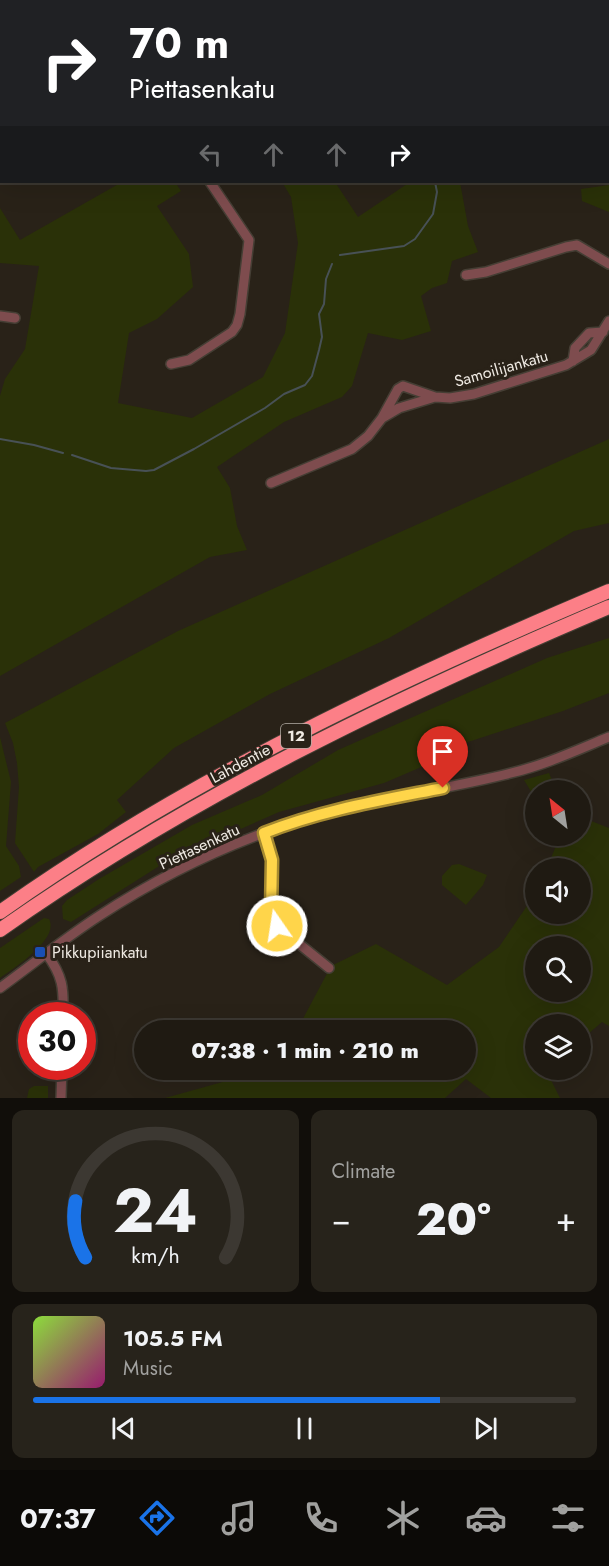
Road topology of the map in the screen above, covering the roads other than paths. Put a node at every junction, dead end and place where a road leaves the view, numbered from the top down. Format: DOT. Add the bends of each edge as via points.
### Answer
graph roads {
  1 [pos="211,183"];
  2 [pos="609,264"];
  3 [pos="466,275"];
  4 [pos="0,316"];
  5 [pos="15,318"];
  6 [pos="609,321"];
  7 [pos="171,364"];
  8 [pos="435,397"];
  9 [pos="382,418"];
  10 [pos="271,483"];
  11 [pos="609,591"];
  12 [pos="609,607"];
  13 [pos="609,618"];
  14 [pos="490,659"];
  15 [pos="609,737"];
  16 [pos="264,833"];
  17 [pos="0,912"];
  18 [pos="0,930"];
  19 [pos="46,954"];
  20 [pos="329,968"];
  21 [pos="0,988"];
  22 [pos="63,1002"];
  23 [pos="62,1080"];
  24 [pos="62,1098"];
  1 -- 7 [label="street" via="249,240 240,314 232,332 189,360"];
  2 -- 3 [label="street" via="577,245"];
  4 -- 5 [label="street"];
  6 -- 8 [label="street, Samoilijankatu" via="603,332 589,333 575,348 573,362 474,394"];
  8 -- 9 [label="street, Samoilijankatu" via="399,408"];
  8 -- 9 [label="street, Samoilijankatu" via="398,388"];
  9 -- 10 [label="street, Samoilijankatu" via="352,449"];
  11 -- 17 [label="highway, Lahdentie / 12" via="327,719 166,807"];
  12 -- 14 [label="highway, Lahdentie / 12"];
  13 -- 14 [label="highway"];
  14 -- 18 [label="highway, Lahdentie / 12" via="351,724 221,792 123,849"];
  15 -- 16 [label="street, Piettasenkatu" via="514,772 363,802"];
  16 -- 19 [label="street, Piettasenkatu" via="149,886"];
  16 -- 20 [label="street" via="272,860 271,912 277,926"];
  19 -- 21 [label="street, Piettasenkatu"];
  19 -- 22 [label="street" via="60,976"];
  23 -- 24 [label="street"];
}
